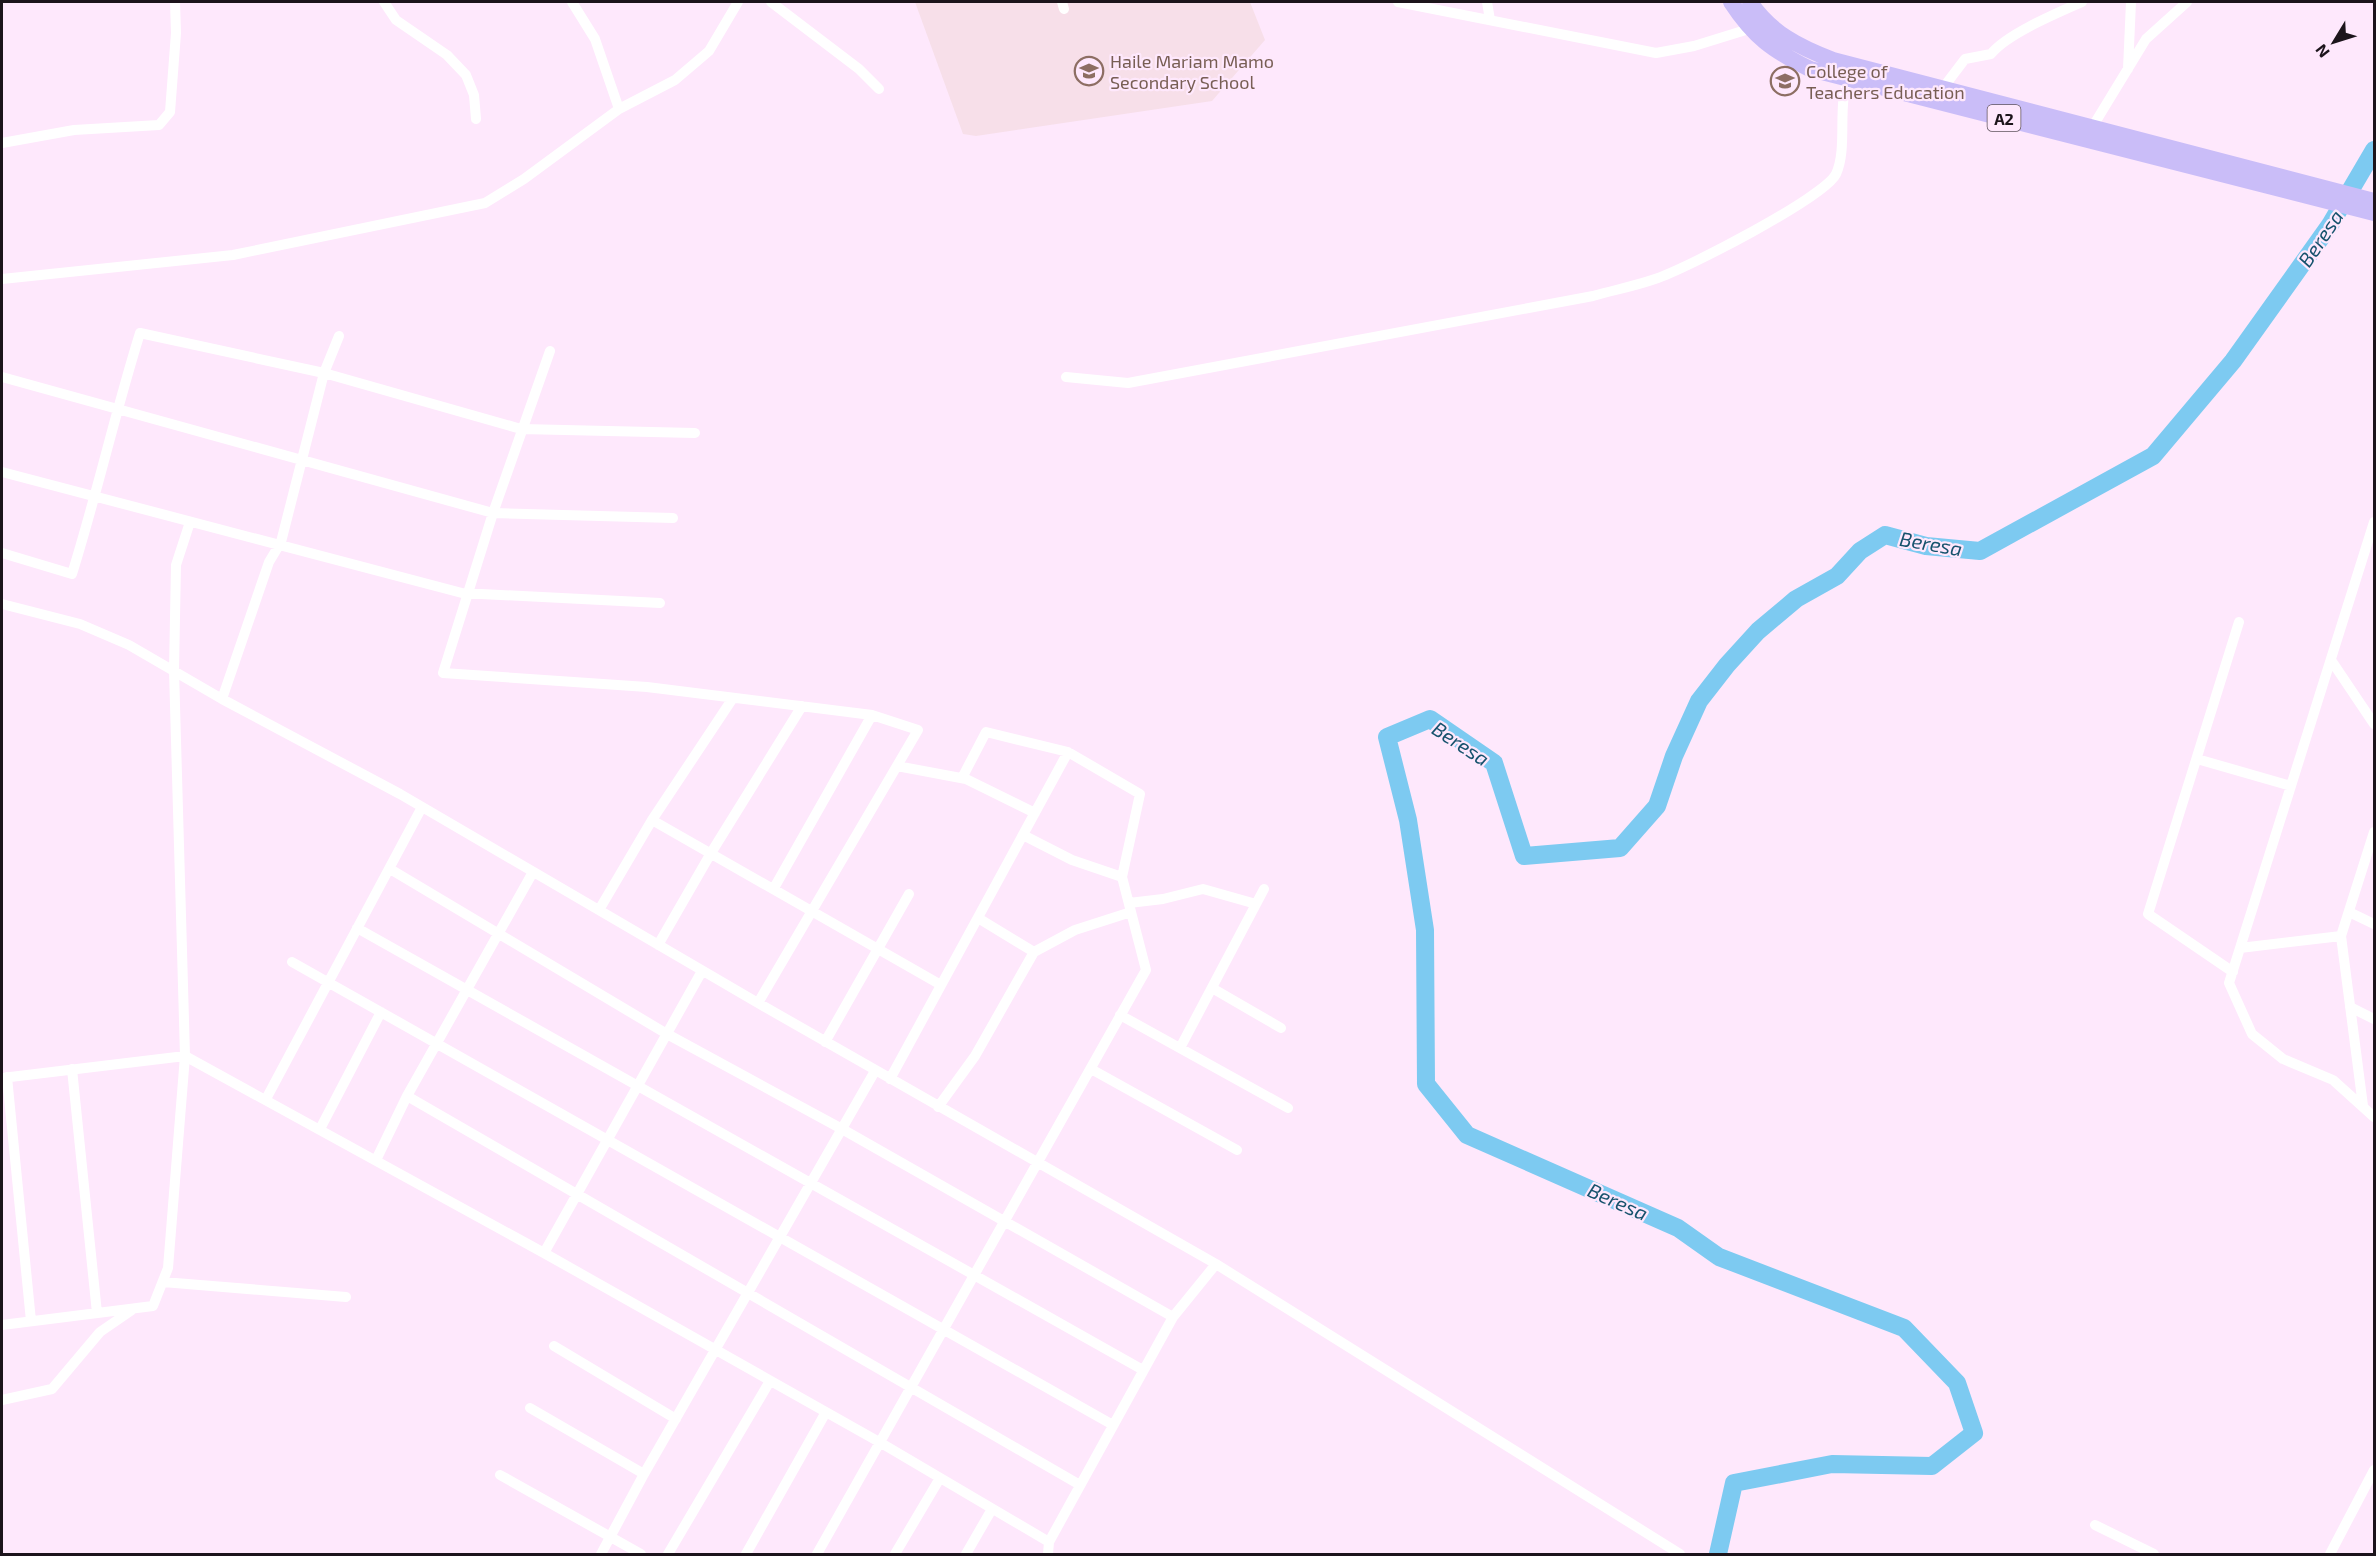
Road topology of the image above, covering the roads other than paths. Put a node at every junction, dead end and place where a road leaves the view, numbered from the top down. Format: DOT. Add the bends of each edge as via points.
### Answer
graph roads {
  1 [pos="175,2"];
  2 [pos="384,2"];
  3 [pos="572,2"];
  4 [pos="738,2"];
  5 [pos="771,2"];
  6 [pos="1398,2"];
  7 [pos="1487,2"];
  8 [pos="1731,2"];
  9 [pos="1750,2"];
  10 [pos="2082,2"];
  11 [pos="2131,2"];
  12 [pos="2187,2"];
  13 [pos="1490,20"];
  14 [pos="1749,29"];
  15 [pos="2128,69"];
  16 [pos="1853,73"];
  17 [pos="879,88"];
  18 [pos="1943,88"];
  19 [pos="619,109"];
  20 [pos="476,119"];
  21 [pos="2093,133"];
  22 [pos="2,143"];
  23 [pos="2302,187"];
  24 [pos="2374,201"];
  25 [pos="2374,213"];
  26 [pos="2,279"];
  27 [pos="339,336"];
  28 [pos="550,351"];
  29 [pos="324,373"];
  30 [pos="1066,376"];
  31 [pos="2,377"];
  32 [pos="117,407"];
  33 [pos="521,429"];
  34 [pos="695,433"];
  35 [pos="302,460"];
  36 [pos="2,472"];
  37 [pos="96,497"];
  38 [pos="493,513"];
  39 [pos="672,518"];
  40 [pos="190,522"];
  41 [pos="2374,522"];
  42 [pos="279,546"];
  43 [pos="2,553"];
  44 [pos="466,594"];
  45 [pos="660,603"];
  46 [pos="2,604"];
  47 [pos="2239,622"];
  48 [pos="2331,660"];
  49 [pos="174,670"];
  50 [pos="733,698"];
  51 [pos="222,699"];
  52 [pos="802,706"];
  53 [pos="872,715"];
  54 [pos="2374,724"];
  55 [pos="1068,752"];
  56 [pos="2197,759"];
  57 [pos="897,766"];
  58 [pos="962,778"];
  59 [pos="2291,786"];
  60 [pos="422,807"];
  61 [pos="1035,813"];
  62 [pos="652,820"];
  63 [pos="2374,832"];
  64 [pos="1023,835"];
  65 [pos="711,853"];
  66 [pos="390,869"];
  67 [pos="533,872"];
  68 [pos="1122,877"];
  69 [pos="774,888"];
  70 [pos="1264,889"];
  71 [pos="909,894"];
  72 [pos="1256,904"];
  73 [pos="1130,907"];
  74 [pos="812,909"];
  75 [pos="599,910"];
  76 [pos="2349,912"];
  77 [pos="978,918"];
  78 [pos="2374,924"];
  79 [pos="357,928"];
  80 [pos="499,932"];
  81 [pos="2341,936"];
  82 [pos="658,945"];
  83 [pos="878,948"];
  84 [pos="2240,948"];
  85 [pos="1034,952"];
  86 [pos="292,962"];
  87 [pos="702,971"];
  88 [pos="2233,972"];
  89 [pos="328,982"];
  90 [pos="941,985"];
  91 [pos="1212,988"];
  92 [pos="466,990"];
  93 [pos="758,1003"];
  94 [pos="2350,1007"];
  95 [pos="381,1012"];
  96 [pos="1120,1015"];
  97 [pos="2374,1019"];
  98 [pos="1281,1028"];
  99 [pos="667,1034"];
  100 [pos="825,1042"];
  101 [pos="437,1043"];
  102 [pos="1180,1048"];
  103 [pos="184,1056"];
  104 [pos="72,1069"];
  105 [pos="1090,1069"];
  106 [pos="875,1071"];
  107 [pos="4,1078"];
  108 [pos="890,1079"];
  109 [pos="638,1087"];
  110 [pos="407,1096"];
  111 [pos="266,1099"];
  112 [pos="2363,1106"];
  113 [pos="938,1107"];
  114 [pos="1288,1108"];
  115 [pos="2374,1117"];
  116 [pos="320,1129"];
  117 [pos="842,1129"];
  118 [pos="608,1141"];
  119 [pos="1237,1150"];
  120 [pos="376,1160"];
  121 [pos="1038,1164"];
  122 [pos="812,1183"];
  123 [pos="578,1195"];
  124 [pos="1004,1223"];
  125 [pos="780,1238"];
  126 [pos="544,1253"];
  127 [pos="1216,1264"];
  128 [pos="976,1274"];
  129 [pos="163,1282"];
  130 [pos="748,1294"];
  131 [pos="346,1297"];
  132 [pos="134,1308"];
  133 [pos="97,1313"];
  134 [pos="1173,1317"];
  135 [pos="31,1321"];
  136 [pos="2,1325"];
  137 [pos="944,1331"];
  138 [pos="554,1346"];
  139 [pos="716,1350"];
  140 [pos="1143,1370"];
  141 [pos="770,1381"];
  142 [pos="911,1389"];
  143 [pos="2,1400"];
  144 [pos="530,1408"];
  145 [pos="826,1412"];
  146 [pos="676,1419"];
  147 [pos="1113,1425"];
  148 [pos="881,1443"];
  149 [pos="2374,1470"];
  150 [pos="644,1474"];
  151 [pos="500,1475"];
  152 [pos="940,1478"];
  153 [pos="1080,1485"];
  154 [pos="992,1509"];
  155 [pos="2096,1525"];
  156 [pos="610,1537"];
  157 [pos="1049,1542"];
  158 [pos="601,1554"];
  159 [pos="641,1554"];
  160 [pos="668,1554"];
  161 [pos="746,1554"];
  162 [pos="817,1554"];
  163 [pos="895,1554"];
  164 [pos="966,1554"];
  165 [pos="1048,1554"];
  166 [pos="1680,1554"];
  167 [pos="2154,1554"];
  168 [pos="2330,1554"];
  1 -- 22 [label="street" via="170,112 159,126 74,130"];
  2 -- 20 [label="street" via="396,20 447,55 466,75 474,95"];
  3 -- 19 [label="street" via="595,39"];
  4 -- 19 [label="street" via="709,51 675,80"];
  5 -- 17 [label="street"];
  6 -- 13 [label="street"];
  7 -- 13 [label="street"];
  8 -- 14 [label="highway, A2"];
  9 -- 16 [label="highway, A2" via="1768,24 1796,45"];
  10 -- 18 [label="street" via="2020,31 1991,54 1965,59"];
  11 -- 15 [label="street"];
  12 -- 15 [label="street" via="2146,39"];
  13 -- 14 [label="street" via="1656,53"];
  14 -- 16 [label="highway, A2" via="1768,46 1810,69"];
  15 -- 21 [label="street"];
  16 -- 18 [label="highway, A2"];
  16 -- 21 [label="highway, A2"];
  16 -- 30 [label="street" via="1844,95 1843,139 1835,177 1810,198 1657,279 1593,296 1128,383"];
  18 -- 21 [label="highway, A2"];
  19 -- 26 [label="street" via="485,203 233,255"];
  21 -- 23 [label="highway, A2"];
  23 -- 24 [label="highway, A2"];
  23 -- 25 [label="highway, A2"];
  27 -- 29 [label="street"];
  28 -- 33 [label="street"];
  29 -- 32 [label="street" via="140,333"];
  29 -- 33 [label="street"];
  29 -- 35 [label="street"];
  31 -- 32 [label="street"];
  32 -- 35 [label="street"];
  32 -- 37 [label="street"];
  33 -- 34 [label="street"];
  33 -- 38 [label="street"];
  35 -- 38 [label="street"];
  35 -- 42 [label="street"];
  36 -- 37 [label="street"];
  37 -- 40 [label="street"];
  37 -- 43 [label="street" via="72,574"];
  38 -- 39 [label="street"];
  38 -- 44 [label="street"];
  40 -- 42 [label="street"];
  40 -- 49 [label="street" via="176,565"];
  41 -- 48 [label="street"];
  42 -- 44 [label="street"];
  42 -- 51 [label="street" via="269,562"];
  44 -- 45 [label="street"];
  44 -- 50 [label="street" via="442,673 647,687"];
  46 -- 49 [label="street" via="80,624"];
  47 -- 56 [label="street"];
  48 -- 54 [label="street"];
  48 -- 59 [label="street"];
  49 -- 51 [label="street"];
  49 -- 103 [label="street"];
  50 -- 52 [label="street"];
  50 -- 62 [label="street"];
  51 -- 60 [label="street"];
  52 -- 53 [label="street"];
  52 -- 65 [label="street"];
  53 -- 57 [label="street" via="918,730"];
  53 -- 69 [label="street"];
  55 -- 58 [label="street" via="986,732"];
  55 -- 61 [label="street"];
  55 -- 68 [label="street" via="1140,794"];
  56 -- 59 [label="street"];
  56 -- 88 [label="street" via="2148,914"];
  57 -- 58 [label="street"];
  57 -- 74 [label="street"];
  58 -- 61 [label="street"];
  59 -- 84 [label="street"];
  60 -- 66 [label="street"];
  60 -- 67 [label="street"];
  61 -- 64 [label="street"];
  62 -- 65 [label="street"];
  62 -- 75 [label="street"];
  63 -- 76 [label="street"];
  64 -- 68 [label="street" via="1072,860"];
  64 -- 77 [label="street"];
  65 -- 69 [label="street"];
  65 -- 82 [label="street"];
  66 -- 79 [label="street"];
  66 -- 80 [label="street"];
  67 -- 75 [label="street"];
  67 -- 80 [label="street"];
  68 -- 73 [label="street"];
  69 -- 74 [label="street"];
  70 -- 72 [label="street"];
  71 -- 83 [label="street"];
  72 -- 73 [label="street" via="1203,889"];
  72 -- 91 [label="street"];
  73 -- 85 [label="street"];
  73 -- 96 [label="street" via="1146,970"];
  74 -- 83 [label="street"];
  74 -- 93 [label="street"];
  75 -- 82 [label="street"];
  76 -- 78 [label="street"];
  76 -- 81 [label="street"];
  77 -- 85 [label="street"];
  77 -- 90 [label="street"];
  79 -- 89 [label="street"];
  79 -- 92 [label="street"];
  80 -- 92 [label="street"];
  80 -- 99 [label="street"];
  81 -- 84 [label="street"];
  81 -- 94 [label="street"];
  82 -- 87 [label="street"];
  83 -- 90 [label="street"];
  83 -- 100 [label="street"];
  84 -- 88 [label="street"];
  85 -- 113 [label="street" via="975,1056"];
  86 -- 89 [label="street"];
  87 -- 93 [label="street"];
  87 -- 99 [label="street"];
  88 -- 112 [label="street" via="2229,983 2252,1034 2283,1059 2333,1080"];
  89 -- 95 [label="street"];
  89 -- 111 [label="street"];
  90 -- 108 [label="street"];
  91 -- 98 [label="street"];
  91 -- 102 [label="street"];
  92 -- 101 [label="street"];
  92 -- 109 [label="street"];
  93 -- 100 [label="street"];
  94 -- 97 [label="street"];
  94 -- 112 [label="street"];
  95 -- 101 [label="street"];
  95 -- 116 [label="street"];
  96 -- 102 [label="street"];
  96 -- 105 [label="street"];
  99 -- 109 [label="street"];
  99 -- 117 [label="street"];
  100 -- 106 [label="street"];
  101 -- 110 [label="street"];
  101 -- 118 [label="street"];
  102 -- 114 [label="street"];
  103 -- 104 [label="street"];
  103 -- 111 [label="street"];
  103 -- 129 [label="street" via="168,1268"];
  104 -- 107 [label="street"];
  104 -- 133 [label="street"];
  105 -- 119 [label="street"];
  105 -- 121 [label="street"];
  106 -- 108 [label="street"];
  106 -- 117 [label="street"];
  107 -- 135 [label="street"];
  108 -- 113 [label="street"];
  109 -- 118 [label="street"];
  109 -- 122 [label="street"];
  110 -- 120 [label="street"];
  110 -- 123 [label="street"];
  111 -- 116 [label="street"];
  112 -- 115 [label="street"];
  113 -- 121 [label="street"];
  116 -- 120 [label="street"];
  117 -- 122 [label="street"];
  117 -- 124 [label="street"];
  118 -- 123 [label="street"];
  118 -- 125 [label="street"];
  120 -- 126 [label="street"];
  121 -- 124 [label="street"];
  121 -- 127 [label="street"];
  122 -- 125 [label="street"];
  122 -- 128 [label="street"];
  123 -- 126 [label="street"];
  123 -- 130 [label="street"];
  124 -- 128 [label="street"];
  124 -- 134 [label="street"];
  125 -- 130 [label="street"];
  125 -- 137 [label="street"];
  126 -- 139 [label="street"];
  127 -- 134 [label="street"];
  127 -- 166 [label="street"];
  128 -- 137 [label="street"];
  128 -- 140 [label="street"];
  129 -- 131 [label="street"];
  129 -- 132 [label="street" via="153,1306"];
  130 -- 139 [label="street"];
  130 -- 142 [label="street"];
  132 -- 133 [label="street"];
  132 -- 143 [label="street" via="100,1332 52,1389"];
  133 -- 135 [label="street"];
  134 -- 140 [label="street"];
  135 -- 136 [label="street"];
  137 -- 142 [label="street"];
  137 -- 147 [label="street"];
  138 -- 146 [label="street"];
  139 -- 141 [label="street"];
  139 -- 146 [label="street"];
  140 -- 147 [label="street"];
  141 -- 145 [label="street"];
  141 -- 160 [label="street"];
  142 -- 148 [label="street"];
  142 -- 153 [label="street"];
  144 -- 150 [label="street"];
  145 -- 148 [label="street"];
  145 -- 161 [label="street"];
  146 -- 150 [label="street"];
  147 -- 153 [label="street"];
  148 -- 152 [label="street"];
  148 -- 162 [label="street"];
  149 -- 168 [label="street"];
  150 -- 156 [label="street"];
  151 -- 156 [label="street"];
  152 -- 154 [label="street"];
  152 -- 163 [label="street"];
  153 -- 157 [label="street"];
  154 -- 157 [label="street"];
  154 -- 164 [label="street"];
  155 -- 167 [label="street"];
  156 -- 158 [label="street"];
  156 -- 159 [label="street"];
  157 -- 165 [label="street"];
}
